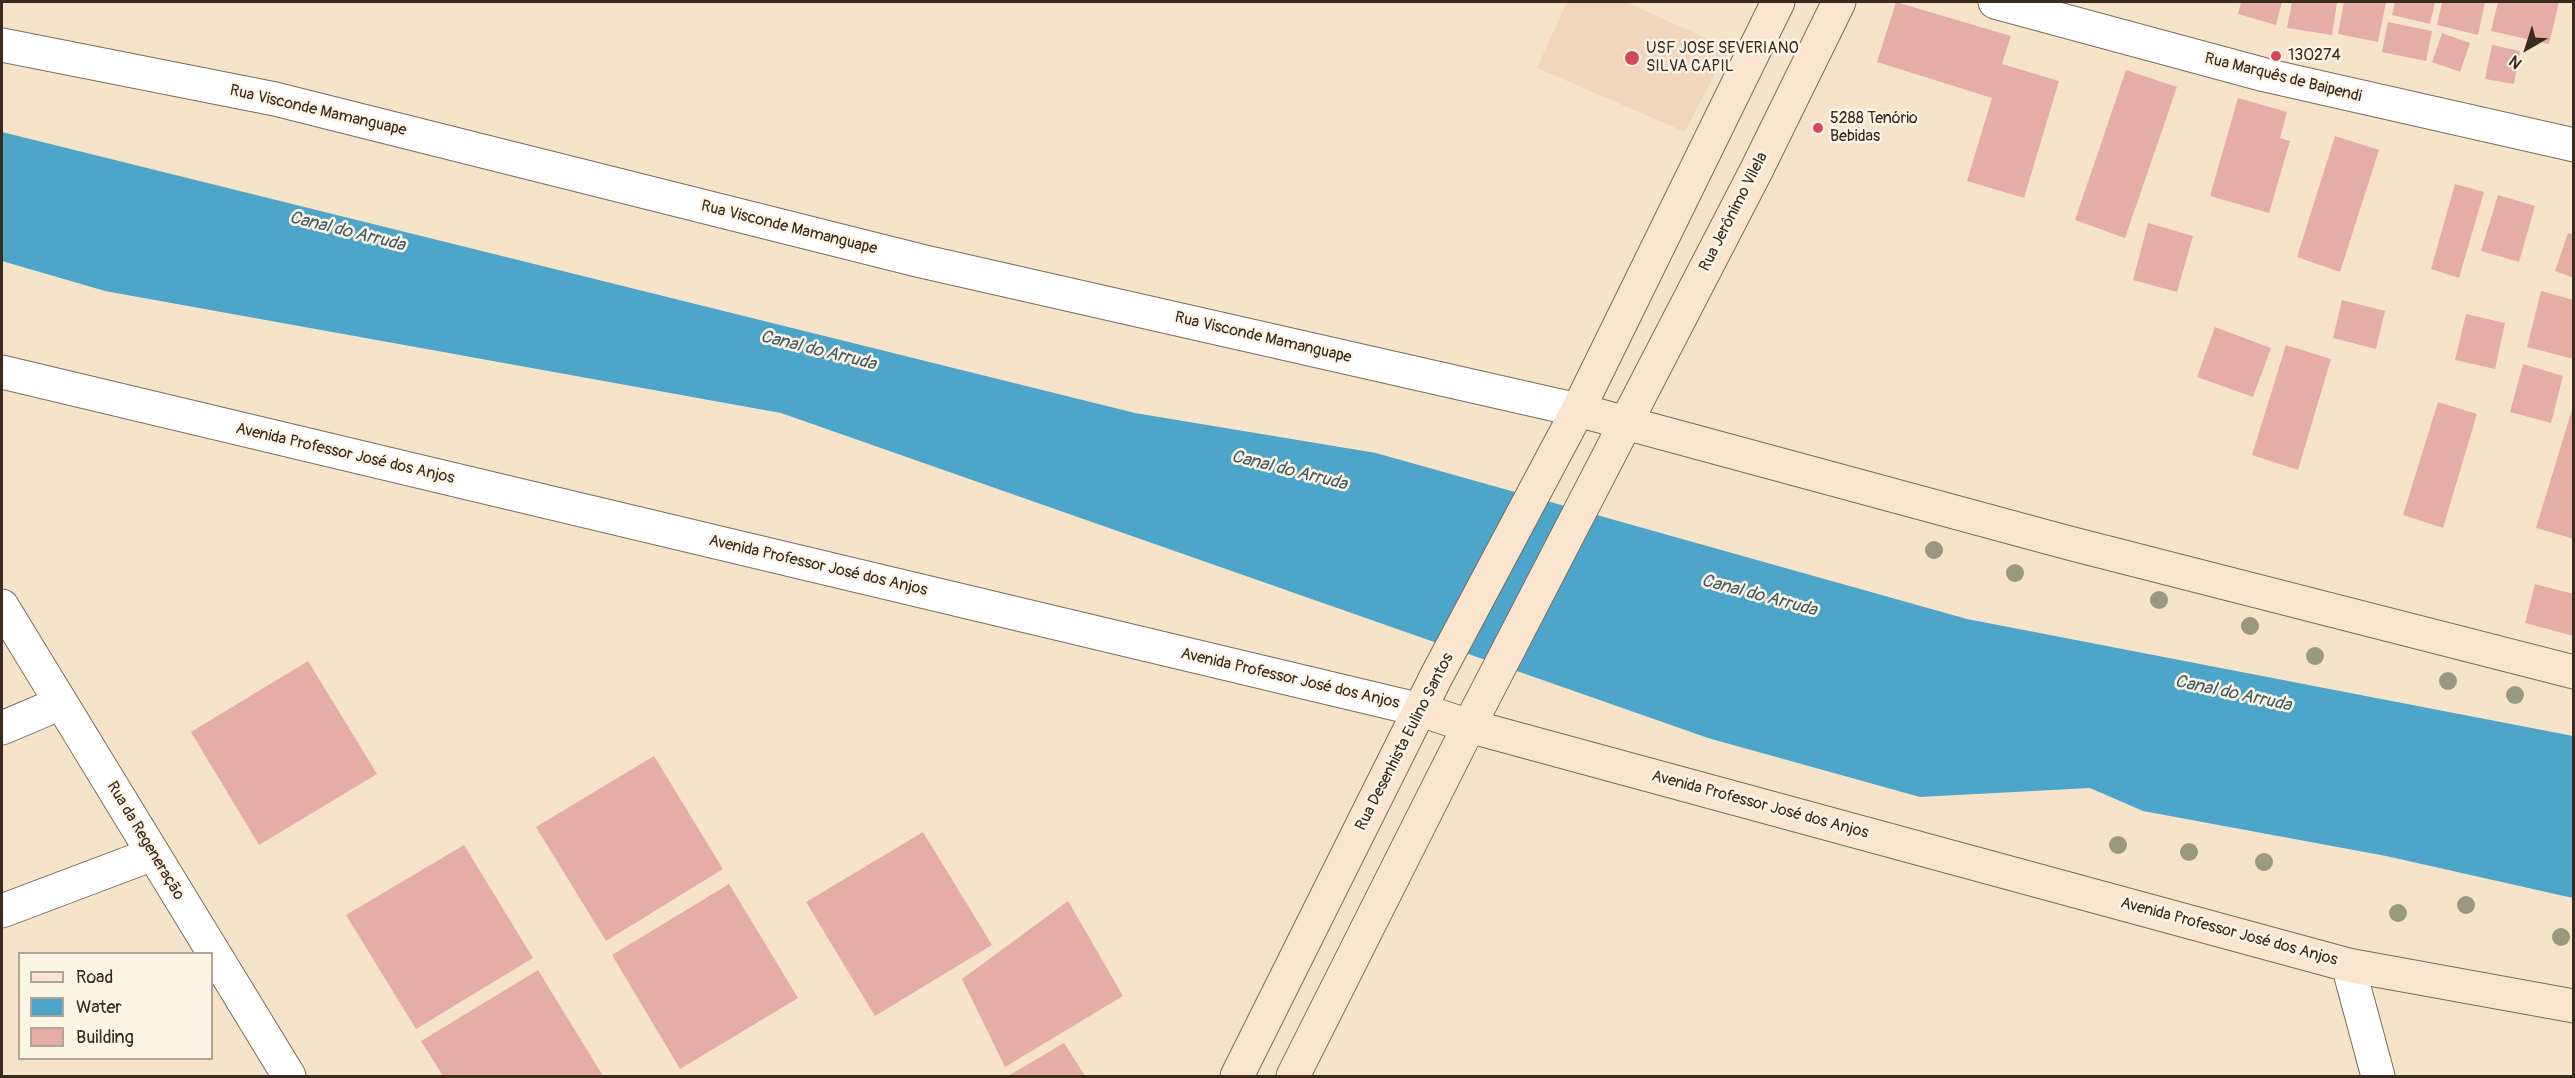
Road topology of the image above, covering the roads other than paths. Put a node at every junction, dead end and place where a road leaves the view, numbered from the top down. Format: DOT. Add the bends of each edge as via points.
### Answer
graph roads {
  1 [pos="1778,2"];
  2 [pos="1839,2"];
  3 [pos="1995,2"];
  4 [pos="2,45"];
  5 [pos="2574,145"];
  6 [pos="2,372"];
  7 [pos="1578,410"];
  8 [pos="1627,422"];
  9 [pos="2,606"];
  10 [pos="2574,672"];
  11 [pos="61,703"];
  12 [pos="1421,710"];
  13 [pos="1469,726"];
  14 [pos="2,728"];
  15 [pos="153,854"];
  16 [pos="2,911"];
  17 [pos="213,952"];
  18 [pos="213,952"];
  19 [pos="2348,965"];
  20 [pos="2574,1006"];
  21 [pos="289,1077"];
  22 [pos="1237,1077"];
  23 [pos="1293,1077"];
  24 [pos="2378,1077"];
  1 -- 7 [label="main road"];
  2 -- 8 [label="main road, Rua Jerônimo Vilela"];
  3 -- 5 [label="street, Rua Marquês de Baipendi" via="2265,75"];
  4 -- 7 [label="street, Rua Visconde Mamanguape" via="275,99 921,261"];
  6 -- 12 [label="street, Avenida Professor José dos Anjos"];
  7 -- 8 [label="main road"];
  7 -- 12 [label="main road, Rua Desenhista Eulino Santos"];
  8 -- 10 [label="main road" via="2057,540"];
  8 -- 13 [label="main road"];
  9 -- 11 [label="street, Rua da Regeneração"];
  11 -- 14 [label="street"];
  11 -- 15 [label="street, Rua da Regeneração"];
  12 -- 13 [label="main road, Avenida Professor José dos Anjos"];
  12 -- 22 [label="main road, Rua Desenhista Eulino Santos"];
  13 -- 19 [label="main road, Avenida Professor José dos Anjos"];
  13 -- 23 [label="main road"];
  15 -- 16 [label="street"];
  15 -- 18 [label="street, Rua da Regeneração"];
  17 -- 21 [label="street, Rua da Regeneração"];
  19 -- 20 [label="main road, Avenida Professor José dos Anjos"];
  19 -- 24 [label="street"];
}
